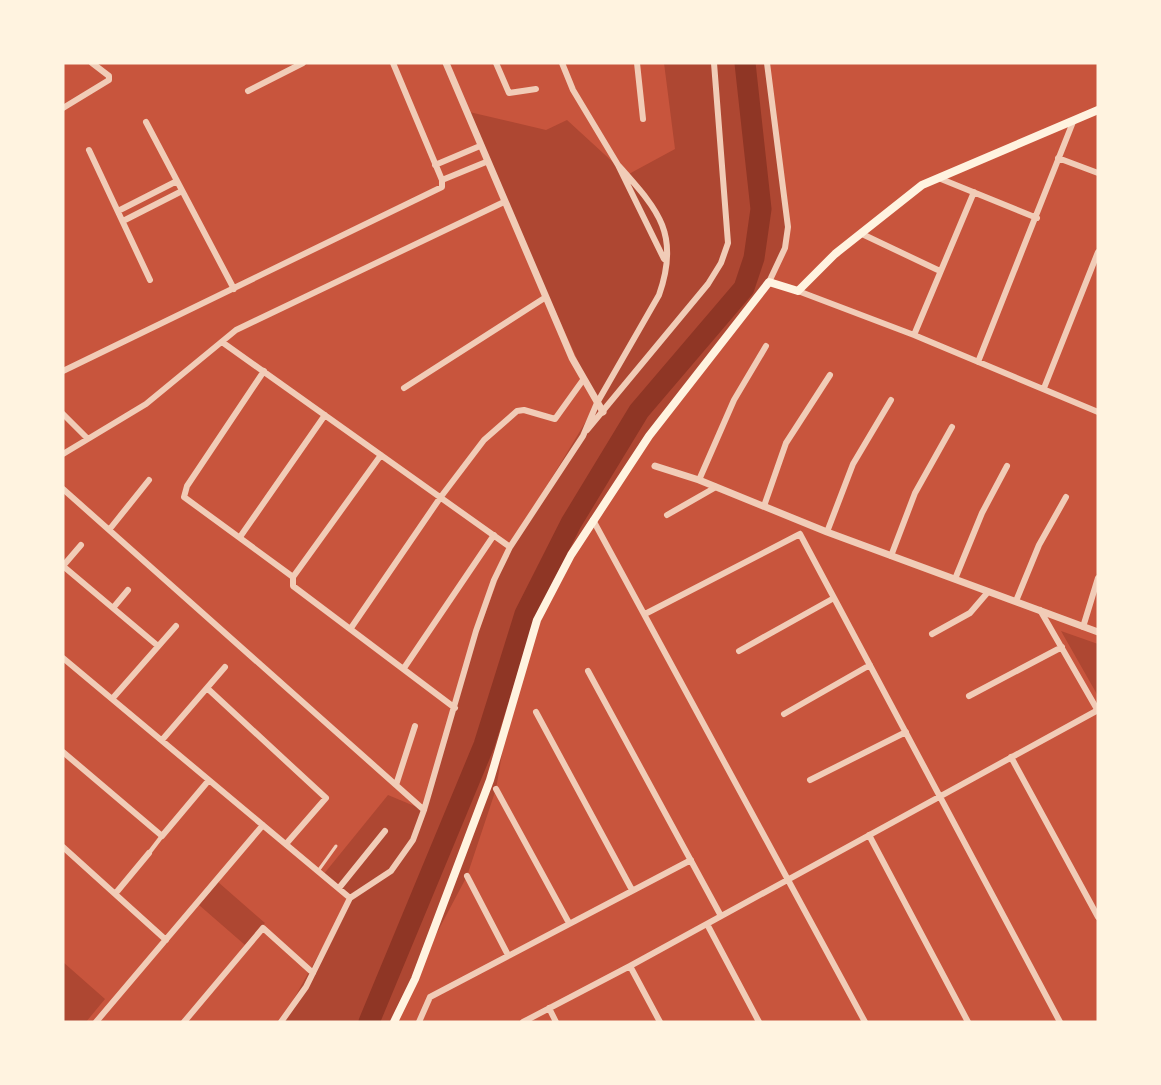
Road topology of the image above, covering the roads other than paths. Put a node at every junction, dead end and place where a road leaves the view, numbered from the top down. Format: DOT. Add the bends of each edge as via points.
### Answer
graph roads {
  1 [pos="92,63"];
  2 [pos="303,63"];
  3 [pos="393,63"];
  4 [pos="446,63"];
  5 [pos="496,63"];
  6 [pos="562,63"];
  7 [pos="637,63"];
  8 [pos="714,63"];
  9 [pos="767,63"];
  10 [pos="536,89"];
  11 [pos="248,91"];
  12 [pos="63,108"];
  13 [pos="1098,110"];
  14 [pos="643,119"];
  15 [pos="146,122"];
  16 [pos="1073,122"];
  17 [pos="480,147"];
  18 [pos="89,150"];
  19 [pos="1058,158"];
  20 [pos="486,162"];
  21 [pos="435,165"];
  22 [pos="618,165"];
  23 [pos="1098,173"];
  24 [pos="941,179"];
  25 [pos="442,180"];
  26 [pos="177,181"];
  27 [pos="182,191"];
  28 [pos="974,192"];
  29 [pos="504,202"];
  30 [pos="118,211"];
  31 [pos="1036,218"];
  32 [pos="123,221"];
  33 [pos="862,234"];
  34 [pos="1098,252"];
  35 [pos="665,261"];
  36 [pos="940,271"];
  37 [pos="150,280"];
  38 [pos="769,282"];
  39 [pos="234,289"];
  40 [pos="798,291"];
  41 [pos="546,297"];
  42 [pos="914,335"];
  43 [pos="222,342"];
  44 [pos="766,346"];
  45 [pos="978,362"];
  46 [pos="264,370"];
  47 [pos="63,371"];
  48 [pos="830,375"];
  49 [pos="583,380"];
  50 [pos="404,388"];
  51 [pos="1044,388"];
  52 [pos="891,400"];
  53 [pos="597,403"];
  54 [pos="603,412"];
  55 [pos="1098,412"];
  56 [pos="63,414"];
  57 [pos="325,415"];
  58 [pos="952,427"];
  59 [pos="583,436"];
  60 [pos="87,438"];
  61 [pos="63,454"];
  62 [pos="381,455"];
  63 [pos="1007,465"];
  64 [pos="655,466"];
  65 [pos="149,480"];
  66 [pos="699,480"];
  67 [pos="716,487"];
  68 [pos="63,489"];
  69 [pos="1066,497"];
  70 [pos="440,498"];
  71 [pos="764,506"];
  72 [pos="667,515"];
  73 [pos="593,519"];
  74 [pos="805,524"];
  75 [pos="109,530"];
  76 [pos="827,532"];
  77 [pos="800,534"];
  78 [pos="494,535"];
  79 [pos="240,537"];
  80 [pos="81,545"];
  81 [pos="510,547"];
  82 [pos="891,556"];
  83 [pos="63,566"];
  84 [pos="293,577"];
  85 [pos="1098,578"];
  86 [pos="955,579"];
  87 [pos="128,590"];
  88 [pos="988,592"];
  89 [pos="834,598"];
  90 [pos="1016,601"];
  91 [pos="113,608"];
  92 [pos="1040,609"];
  93 [pos="645,614"];
  94 [pos="176,626"];
  95 [pos="1083,627"];
  96 [pos="351,628"];
  97 [pos="1098,632"];
  98 [pos="932,634"];
  99 [pos="158,646"];
  100 [pos="1062,647"];
  101 [pos="739,651"];
  102 [pos="63,658"];
  103 [pos="870,665"];
  104 [pos="225,667"];
  105 [pos="404,668"];
  106 [pos="588,671"];
  107 [pos="207,688"];
  108 [pos="969,696"];
  109 [pos="112,699"];
  110 [pos="455,708"];
  111 [pos="1098,711"];
  112 [pos="536,712"];
  113 [pos="784,714"];
  114 [pos="415,726"];
  115 [pos="906,732"];
  116 [pos="162,740"];
  117 [pos="63,752"];
  118 [pos="1011,757"];
  119 [pos="209,780"];
  120 [pos="810,780"];
  121 [pos="396,785"];
  122 [pos="496,789"];
  123 [pos="940,796"];
  124 [pos="424,810"];
  125 [pos="263,825"];
  126 [pos="385,831"];
  127 [pos="869,835"];
  128 [pos="162,836"];
  129 [pos="286,844"];
  130 [pos="336,846"];
  131 [pos="63,847"];
  132 [pos="149,853"];
  133 [pos="691,860"];
  134 [pos="318,871"];
  135 [pos="467,876"];
  136 [pos="788,880"];
  137 [pos="339,888"];
  138 [pos="632,890"];
  139 [pos="115,894"];
  140 [pos="350,897"];
  141 [pos="721,916"];
  142 [pos="1098,917"];
  143 [pos="569,923"];
  144 [pos="707,924"];
  145 [pos="166,940"];
  146 [pos="508,955"];
  147 [pos="630,966"];
  148 [pos="313,973"];
  149 [pos="549,1008"];
  150 [pos="96,1022"];
  151 [pos="184,1022"];
  152 [pos="280,1022"];
  153 [pos="394,1022"];
  154 [pos="419,1022"];
  155 [pos="523,1022"];
  156 [pos="556,1022"];
  157 [pos="660,1022"];
  158 [pos="759,1022"];
  159 [pos="865,1022"];
  160 [pos="968,1022"];
  161 [pos="1060,1022"];
  1 -- 12 [label="street" via="109,80"];
  2 -- 11 [label="street"];
  3 -- 21 [label="street"];
  4 -- 17 [label="street"];
  5 -- 10 [label="street" via="509,93"];
  6 -- 22 [label="street" via="573,90"];
  7 -- 14 [label="street"];
  8 -- 54 [label="street" via="728,243 708,284"];
  9 -- 38 [label="street" via="788,227 785,248"];
  13 -- 16 [label="main road"];
  15 -- 26 [label="street"];
  16 -- 19 [label="street"];
  16 -- 24 [label="main road"];
  17 -- 20 [label="street"];
  17 -- 21 [label="street"];
  18 -- 30 [label="street"];
  19 -- 23 [label="street"];
  19 -- 31 [label="street"];
  20 -- 25 [label="street"];
  20 -- 29 [label="street"];
  21 -- 25 [label="street"];
  22 -- 35 [label="street"];
  22 -- 35 [label="street" via="655,207 662,221"];
  24 -- 28 [label="street"];
  24 -- 33 [label="main road" via="922,185"];
  25 -- 39 [label="street" via="442,187 437,190"];
  26 -- 27 [label="street"];
  26 -- 30 [label="street"];
  27 -- 32 [label="street"];
  27 -- 39 [label="street"];
  28 -- 31 [label="street"];
  28 -- 36 [label="street"];
  29 -- 41 [label="street"];
  29 -- 43 [label="street" via="250,323"];
  30 -- 32 [label="street"];
  31 -- 45 [label="street"];
  32 -- 37 [label="street"];
  33 -- 36 [label="street"];
  33 -- 40 [label="main road" via="821,266"];
  34 -- 51 [label="street"];
  35 -- 53 [label="street" via="659,295"];
  36 -- 42 [label="street"];
  38 -- 40 [label="main road"];
  38 -- 73 [label="main road" via="649,436"];
  39 -- 47 [label="street"];
  40 -- 42 [label="street"];
  41 -- 49 [label="street"];
  41 -- 50 [label="street"];
  42 -- 45 [label="street"];
  43 -- 46 [label="street"];
  43 -- 60 [label="street" via="146,404"];
  44 -- 66 [label="street" via="734,400"];
  45 -- 51 [label="street"];
  46 -- 57 [label="street"];
  46 -- 79 [label="street" via="184,492 188,501"];
  48 -- 71 [label="street" via="786,443"];
  49 -- 53 [label="street"];
  49 -- 70 [label="street" via="555,419 524,410 507,417 484,440"];
  51 -- 55 [label="street"];
  52 -- 76 [label="street" via="854,464"];
  53 -- 54 [label="street"];
  53 -- 59 [label="street"];
  54 -- 59 [label="street"];
  56 -- 60 [label="street"];
  57 -- 62 [label="street"];
  57 -- 79 [label="street"];
  58 -- 82 [label="street" via="915,493"];
  59 -- 81 [label="street"];
  60 -- 61 [label="street"];
  62 -- 70 [label="street"];
  62 -- 84 [label="street"];
  63 -- 86 [label="street"];
  64 -- 66 [label="street"];
  65 -- 75 [label="street"];
  66 -- 67 [label="street"];
  67 -- 71 [label="street"];
  67 -- 72 [label="street"];
  68 -- 75 [label="street"];
  69 -- 90 [label="street" via="1039,545"];
  70 -- 78 [label="street"];
  70 -- 96 [label="street"];
  71 -- 74 [label="street"];
  73 -- 93 [label="street"];
  73 -- 153 [label="main road" via="530,637 490,780 415,979"];
  74 -- 76 [label="street"];
  74 -- 77 [label="street"];
  75 -- 121 [label="street"];
  76 -- 82 [label="street"];
  77 -- 89 [label="street"];
  77 -- 93 [label="street"];
  78 -- 81 [label="street"];
  78 -- 105 [label="street"];
  79 -- 84 [label="street"];
  80 -- 83 [label="street"];
  81 -- 110 [label="street" via="476,631"];
  82 -- 86 [label="street"];
  83 -- 91 [label="street"];
  84 -- 96 [label="street" via="297,590"];
  85 -- 95 [label="street"];
  86 -- 88 [label="street"];
  87 -- 91 [label="street"];
  88 -- 90 [label="street"];
  88 -- 98 [label="street" via="969,613"];
  89 -- 101 [label="street"];
  89 -- 103 [label="street"];
  90 -- 92 [label="street"];
  91 -- 99 [label="street"];
  92 -- 95 [label="street"];
  92 -- 100 [label="street"];
  93 -- 136 [label="street"];
  94 -- 99 [label="street"];
  95 -- 97 [label="street"];
  96 -- 105 [label="street"];
  99 -- 109 [label="street"];
  100 -- 108 [label="street"];
  100 -- 111 [label="street"];
  102 -- 109 [label="street"];
  103 -- 113 [label="street"];
  103 -- 115 [label="street"];
  104 -- 107 [label="street"];
  105 -- 110 [label="street"];
  106 -- 133 [label="street"];
  107 -- 116 [label="street"];
  107 -- 129 [label="street" via="326,798"];
  109 -- 116 [label="street"];
  110 -- 124 [label="street"];
  111 -- 118 [label="street"];
  112 -- 138 [label="street"];
  114 -- 121 [label="street"];
  115 -- 120 [label="street"];
  115 -- 123 [label="street"];
  116 -- 119 [label="street"];
  117 -- 128 [label="street"];
  118 -- 123 [label="street"];
  118 -- 142 [label="street"];
  119 -- 125 [label="street"];
  119 -- 128 [label="street"];
  121 -- 124 [label="street"];
  122 -- 143 [label="street"];
  123 -- 127 [label="street"];
  123 -- 161 [label="street"];
  124 -- 140 [label="street" via="402,857 376,882"];
  125 -- 129 [label="street"];
  125 -- 145 [label="street"];
  126 -- 137 [label="street"];
  127 -- 136 [label="street"];
  127 -- 160 [label="street"];
  128 -- 132 [label="street"];
  129 -- 134 [label="street"];
  130 -- 134 [label="lane"];
  131 -- 139 [label="street"];
  132 -- 139 [label="street"];
  133 -- 138 [label="street"];
  133 -- 141 [label="street"];
  134 -- 137 [label="street"];
  135 -- 146 [label="street"];
  136 -- 141 [label="street"];
  136 -- 159 [label="street"];
  137 -- 140 [label="street"];
  138 -- 143 [label="street"];
  139 -- 145 [label="street"];
  140 -- 148 [label="street"];
  141 -- 144 [label="street"];
  143 -- 146 [label="street"];
  144 -- 147 [label="street"];
  144 -- 158 [label="street"];
  145 -- 150 [label="street"];
  146 -- 154 [label="street" via="430,997"];
  147 -- 149 [label="street"];
  147 -- 157 [label="street"];
  148 -- 151 [label="street" via="263,928"];
  148 -- 152 [label="street"];
  149 -- 155 [label="street"];
  149 -- 156 [label="street"];
}
